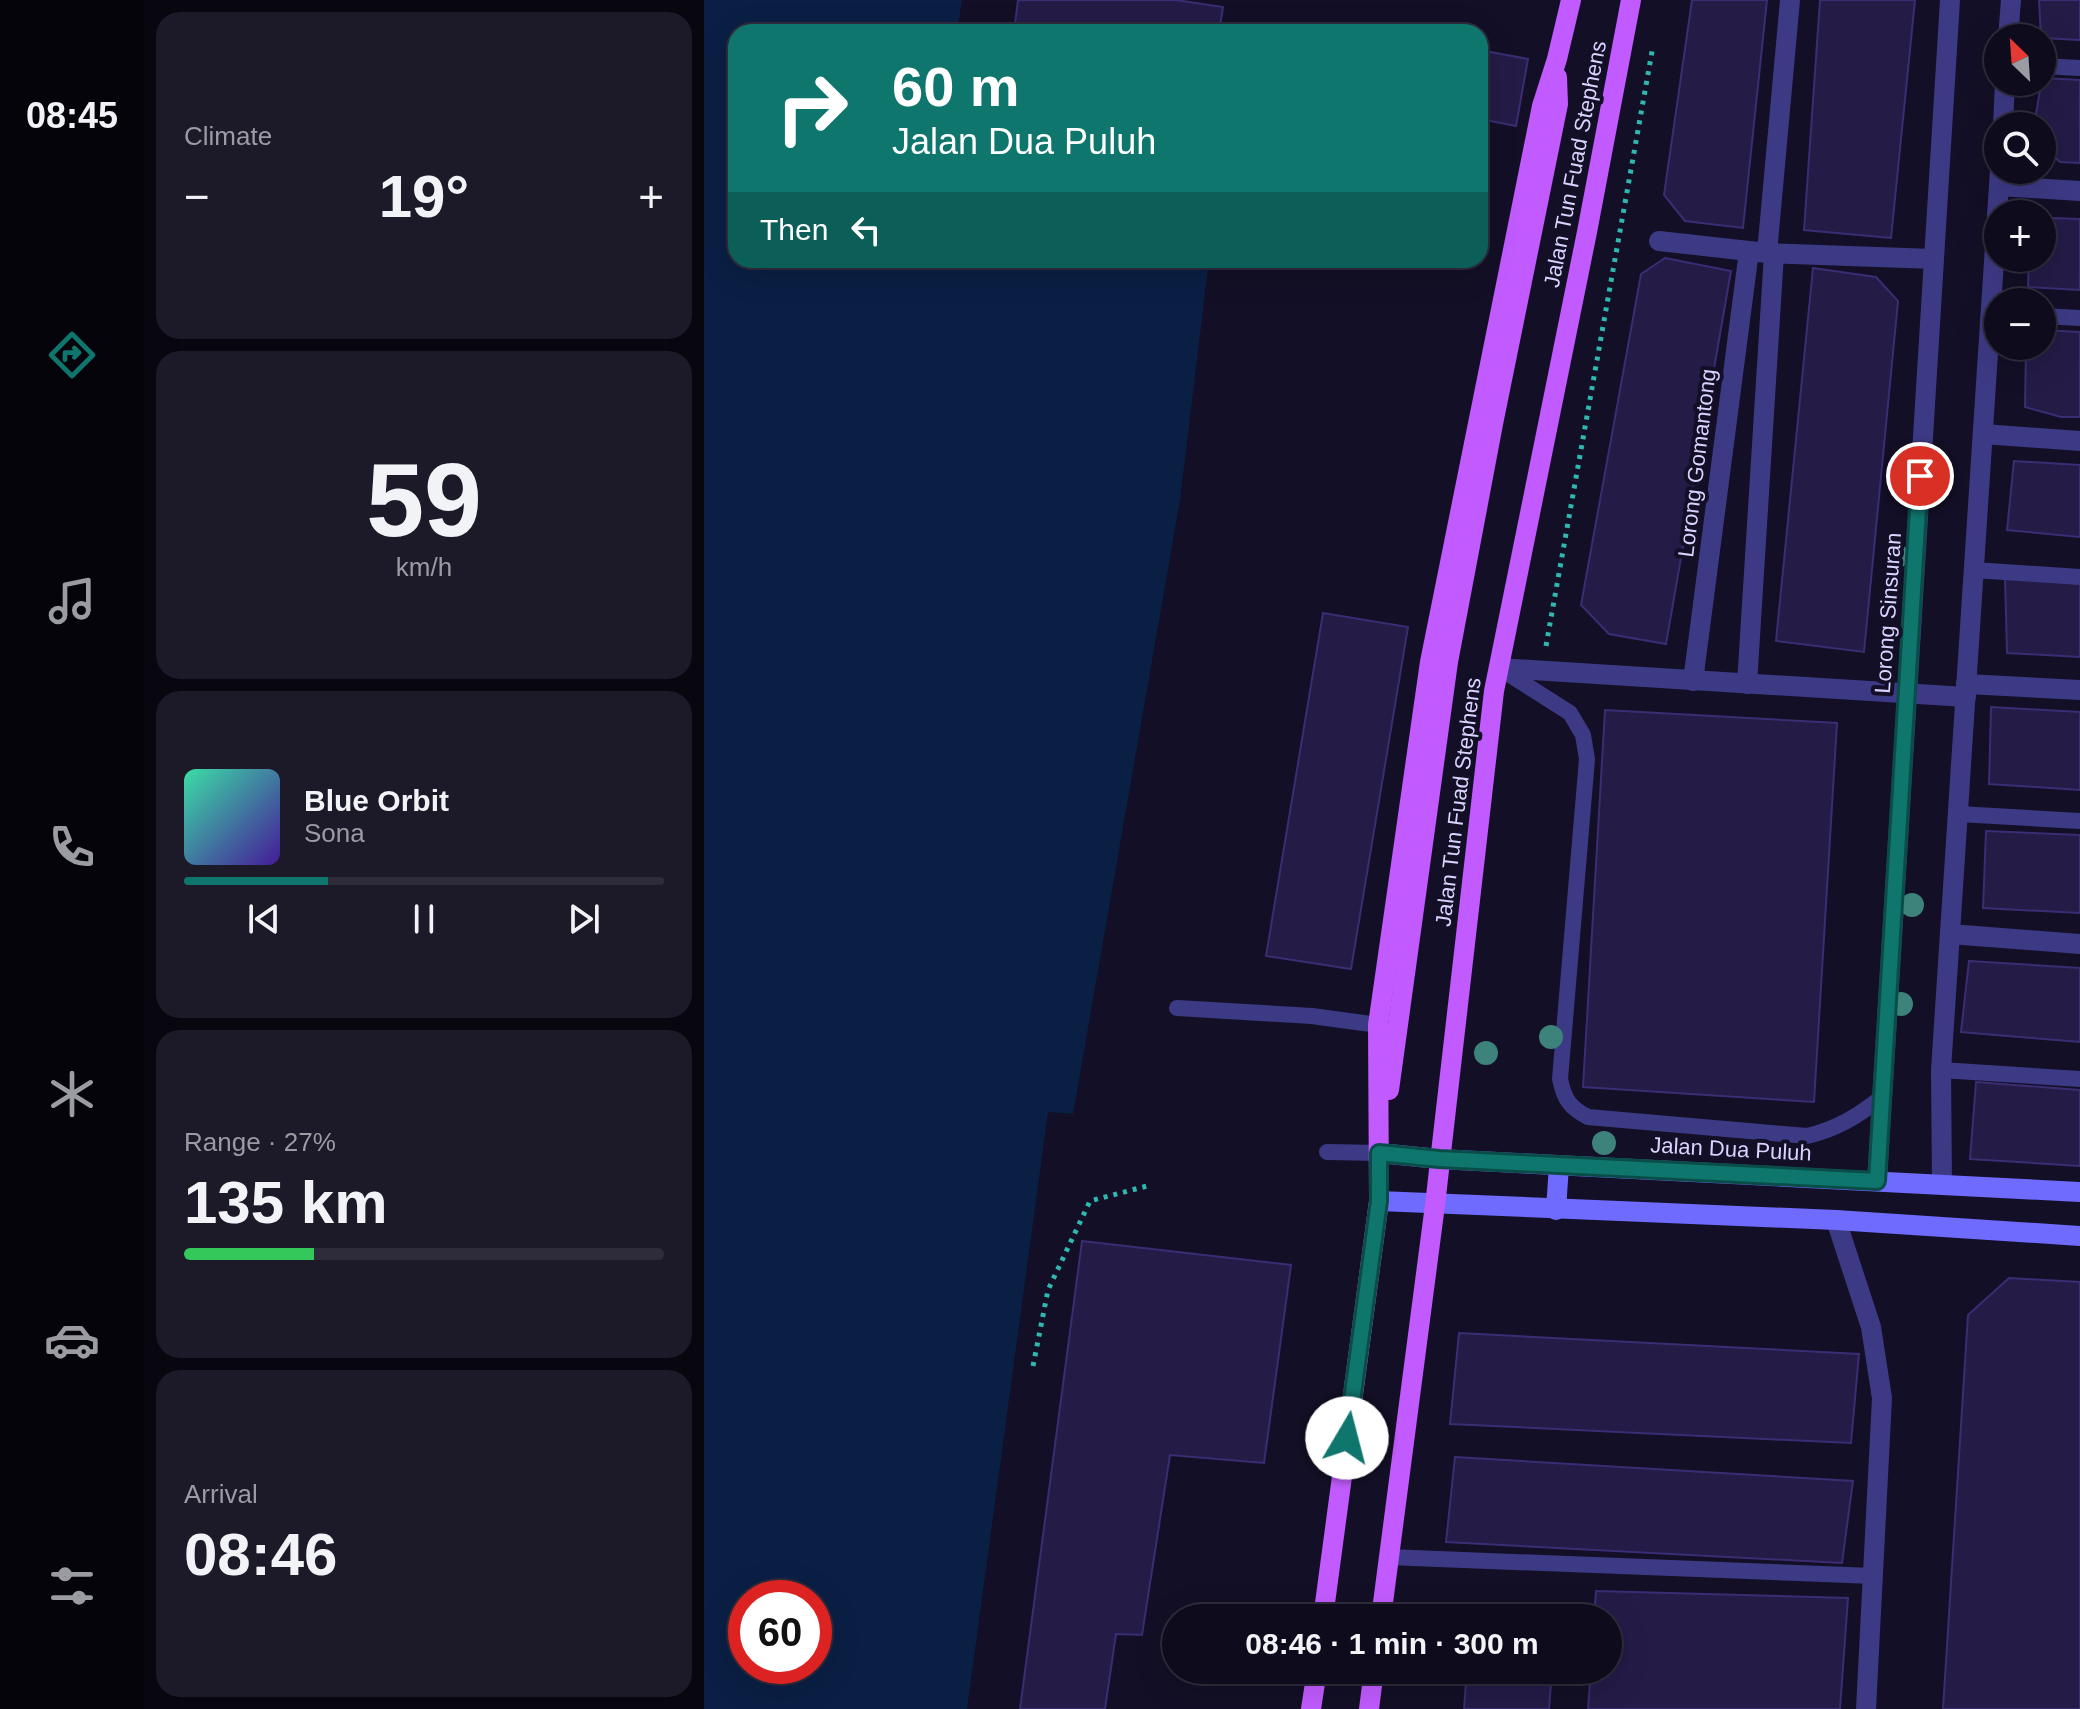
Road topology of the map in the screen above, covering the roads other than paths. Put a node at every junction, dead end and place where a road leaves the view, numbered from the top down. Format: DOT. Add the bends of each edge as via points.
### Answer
graph roads {
  1 [pos="1571,0"];
  2 [pos="1631,0"];
  3 [pos="1790,0"];
  4 [pos="1950,0"];
  5 [pos="2011,0"];
  6 [pos="2009,24"];
  7 [pos="1557,59"];
  8 [pos="2056,67"];
  9 [pos="2080,68"];
  10 [pos="1999,184"];
  11 [pos="2036,184"];
  12 [pos="2080,191"];
  13 [pos="1659,241"];
  14 [pos="1763,253"];
  15 [pos="1934,259"];
  16 [pos="1995,288"];
  17 [pos="2056,317"];
  18 [pos="2080,318"];
  19 [pos="1990,360"];
  20 [pos="1983,434"];
  21 [pos="2080,441"];
  22 [pos="1974,570"];
  23 [pos="2080,577"];
  24 [pos="1499,668"];
  25 [pos="1693,681"];
  26 [pos="1747,684"];
  27 [pos="1966,690"];
  28 [pos="2080,690"];
  29 [pos="1907,694"];
  30 [pos="1958,814"];
  31 [pos="2080,821"];
  32 [pos="1950,934"];
  33 [pos="2080,944"];
  34 [pos="1177,1008"];
  35 [pos="1378,1025"];
  36 [pos="1941,1070"];
  37 [pos="2080,1079"];
  38 [pos="1882,1097"];
  39 [pos="1327,1152"];
  40 [pos="1379,1153"];
  41 [pos="1439,1159"];
  42 [pos="1559,1165"];
  43 [pos="1877,1181"];
  44 [pos="1942,1185"];
  45 [pos="2080,1192"];
  46 [pos="1379,1201"];
  47 [pos="1435,1205"];
  48 [pos="1556,1210"];
  49 [pos="1836,1220"];
  50 [pos="2080,1236"];
  51 [pos="1388,1557"];
  52 [pos="1873,1576"];
  53 [pos="1325,1604"];
  54 [pos="1383,1604"];
  55 [pos="1315,1684"];
  56 [pos="1372,1684"];
  57 [pos="1311,1709"];
  58 [pos="1369,1709"];
  59 [pos="1866,1709"];
  1 -- 7 [label="main road, Jalan Tun Fuad Stephens"];
  2 -- 24 [label="main road, Jalan Tun Fuad Stephens"];
  3 -- 14 [label="street"];
  4 -- 15 [label="street, Lorong Sinsuran"];
  5 -- 6 [label="street"];
  7 -- 35 [label="main road, Jalan Tun Fuad Stephens" via="1542,106 1430,662"];
  7 -- 40 [label="main road, Jalan Tun Fuad Stephens" via="1558,104 1448,662"];
  8 -- 9 [label="lane"];
  10 -- 16 [label="street"];
  11 -- 12 [label="street"];
  13 -- 14 [label="street"];
  14 -- 15 [label="street"];
  14 -- 25 [label="street, Lorong Gomantong"];
  14 -- 26 [label="street"];
  15 -- 29 [label="street, Lorong Sinsuran"];
  17 -- 18 [label="lane"];
  19 -- 20 [label="street"];
  20 -- 21 [label="street"];
  20 -- 22 [label="street"];
  22 -- 23 [label="lane"];
  22 -- 27 [label="street"];
  24 -- 25 [label="street"];
  24 -- 38 [label="lane" via="1570,713 1583,735 1587,759 1560,1079 1563,1096 1574,1110 1588,1117 1807,1136 1852,1120"];
  24 -- 41 [label="main road, Jalan Tun Fuad Stephens"];
  25 -- 26 [label="street"];
  26 -- 29 [label="street"];
  27 -- 28 [label="street"];
  27 -- 29 [label="street"];
  27 -- 30 [label="street"];
  29 -- 38 [label="street, Lorong Sinsuran"];
  30 -- 31 [label="lane"];
  30 -- 32 [label="street"];
  32 -- 33 [label="street"];
  32 -- 36 [label="street"];
  34 -- 35 [label="lane"];
  35 -- 40 [label="main road, Jalan Tun Fuad Stephens"];
  36 -- 37 [label="lane"];
  36 -- 44 [label="street"];
  38 -- 43 [label="street, Lorong Sinsuran"];
  39 -- 40 [label="lane"];
  40 -- 41 [label="street, Jalan Dua Puluh"];
  40 -- 46 [label="main road, Jalan Tun Fuad Stephens"];
  41 -- 42 [label="street, Jalan Dua Puluh"];
  41 -- 47 [label="main road, Jalan Tun Fuad Stephens"];
  42 -- 43 [label="street, Jalan Dua Puluh"];
  42 -- 48 [label="street"];
  43 -- 44 [label="street, Jalan Dua Puluh"];
  44 -- 45 [label="street, Jalan Dua Puluh"];
  46 -- 47 [label="street"];
  46 -- 53 [label="main road, Jalan Tun Fuad Stephens"];
  47 -- 48 [label="street"];
  47 -- 51 [label="main road, Jalan Tun Fuad Stephens"];
  48 -- 49 [label="street"];
  49 -- 50 [label="street"];
  49 -- 52 [label="street" via="1871,1327 1882,1398"];
  51 -- 52 [label="lane"];
  51 -- 54 [label="main road, Jalan Tun Fuad Stephens"];
  52 -- 59 [label="street"];
  55 -- 57 [label="main road"];
  56 -- 58 [label="main road"];
}
